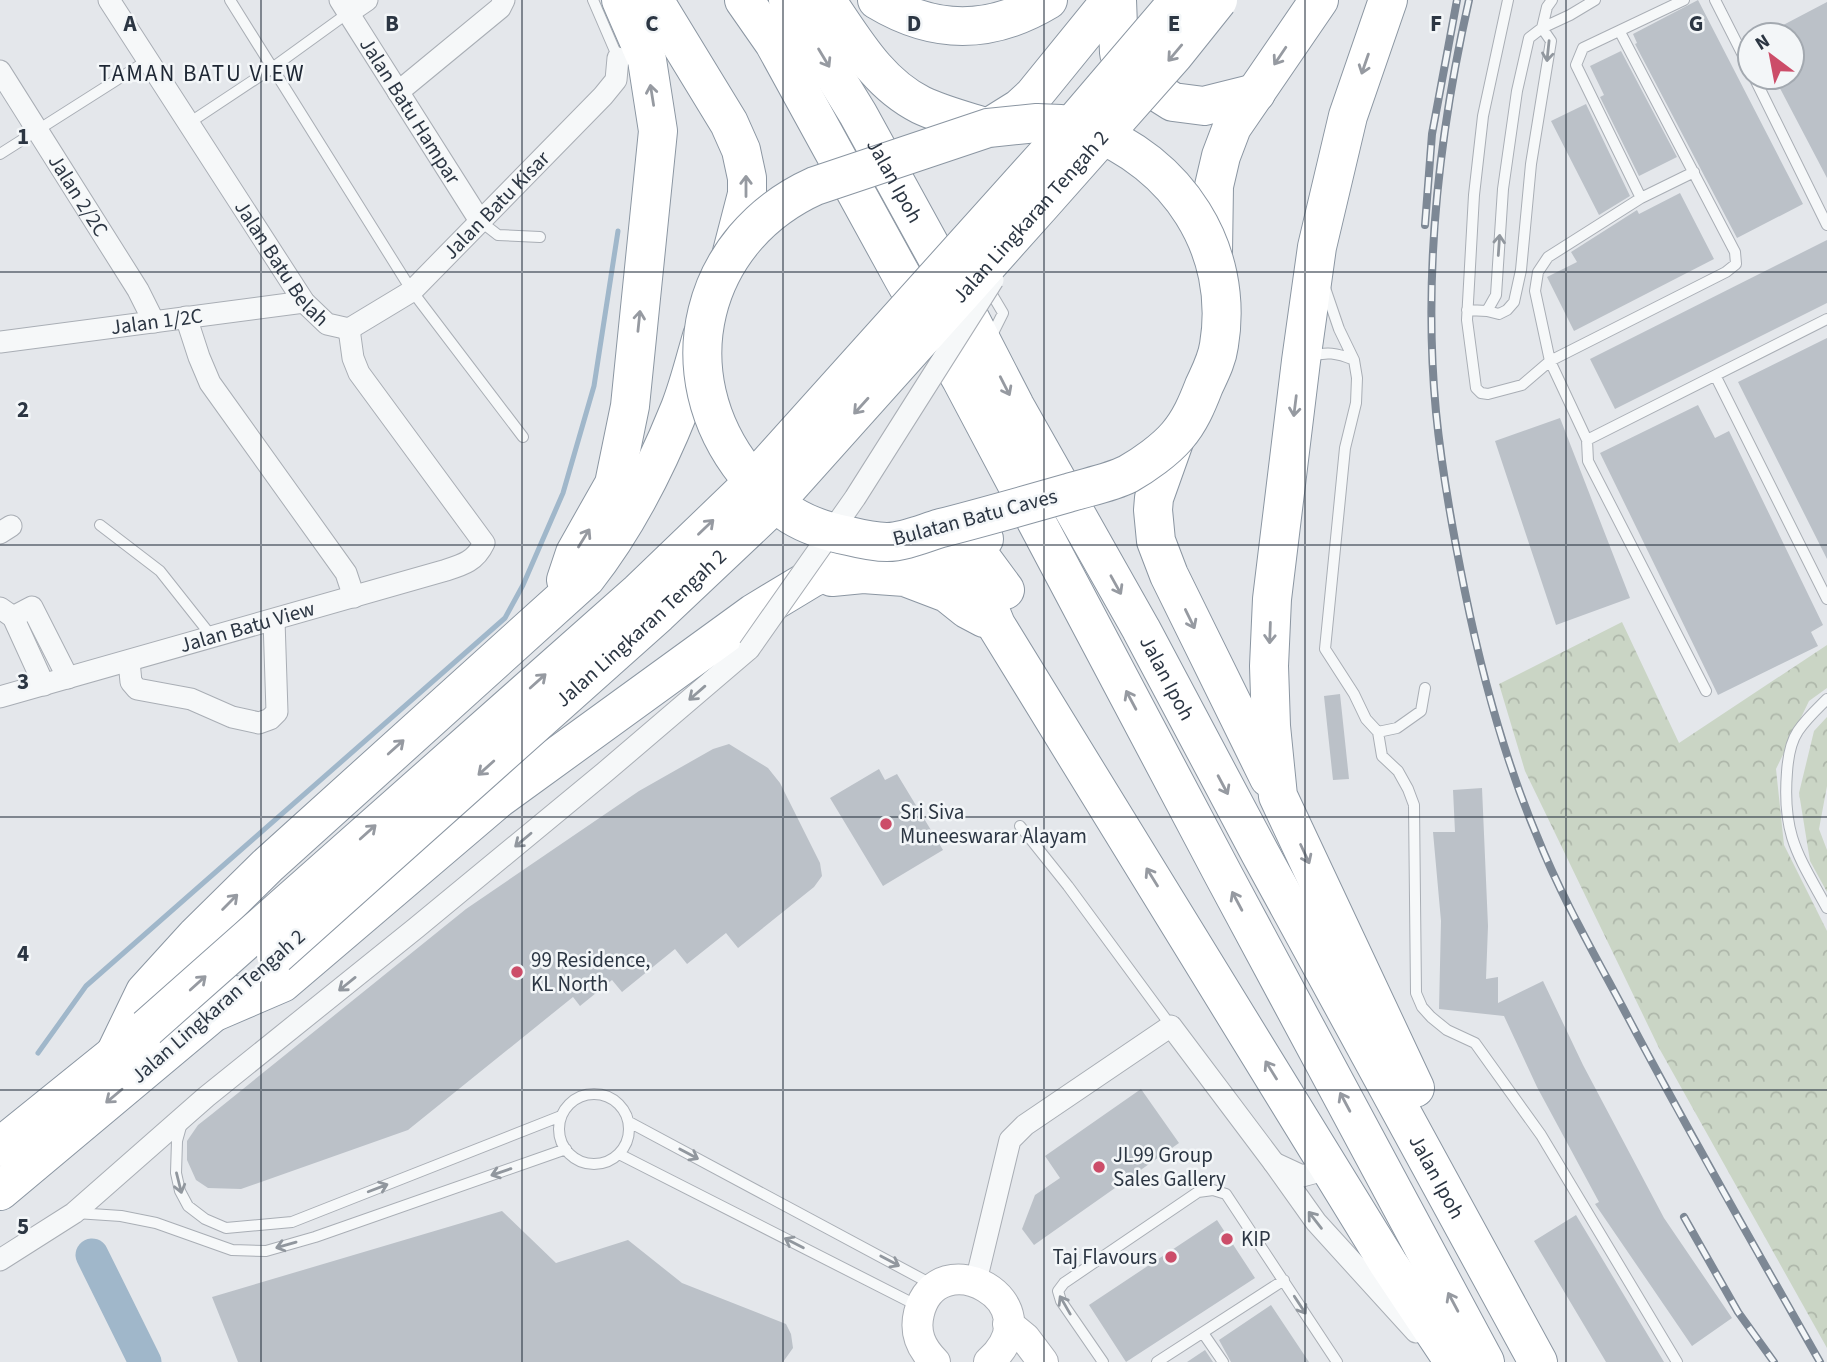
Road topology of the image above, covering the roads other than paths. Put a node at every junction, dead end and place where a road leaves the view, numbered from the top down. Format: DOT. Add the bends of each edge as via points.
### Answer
graph roads {
  1 [pos="109,0"];
  2 [pos="230,0"];
  3 [pos="367,0"];
  4 [pos="504,0"];
  5 [pos="593,0"];
  6 [pos="621,0"];
  7 [pos="654,0"];
  8 [pos="744,0"];
  9 [pos="788,0"];
  10 [pos="826,0"];
  11 [pos="877,0"];
  12 [pos="1048,0"];
  13 [pos="1111,0"];
  14 [pos="1117,0"];
  15 [pos="1179,0"];
  16 [pos="1218,0"];
  17 [pos="1319,0"];
  18 [pos="1388,0"];
  19 [pos="1508,0"];
  20 [pos="1552,0"];
  21 [pos="1595,0"];
  22 [pos="1684,0"];
  23 [pos="1715,0"];
  24 [pos="344,7"];
  25 [pos="1542,28"];
  26 [pos="1620,32"];
  27 [pos="1736,41"];
  28 [pos="618,58"];
  29 [pos="148,60"];
  30 [pos="272,68"];
  31 [pos="0,71"];
  32 [pos="1761,91"];
  33 [pos="398,92"];
  34 [pos="1256,93"];
  35 [pos="189,123"];
  36 [pos="988,128"];
  37 [pos="37,131"];
  38 [pos="0,154"];
  39 [pos="1694,172"];
  40 [pos="1641,198"];
  41 [pos="1041,205"];
  42 [pos="480,221"];
  43 [pos="1827,225"];
  44 [pos="540,237"];
  45 [pos="1317,247"];
  46 [pos="732,252"];
  47 [pos="1213,252"];
  48 [pos="975,265"];
  49 [pos="412,291"];
  50 [pos="898,292"];
  51 [pos="304,302"];
  52 [pos="1467,310"];
  53 [pos="1487,311"];
  54 [pos="186,317"];
  55 [pos="1827,319"];
  56 [pos="154,322"];
  57 [pos="349,329"];
  58 [pos="703,330"];
  59 [pos="2,338"];
  60 [pos="891,344"];
  61 [pos="985,348"];
  62 [pos="898,356"];
  63 [pos="1354,360"];
  64 [pos="1301,361"];
  65 [pos="1550,361"];
  66 [pos="905,368"];
  67 [pos="1716,377"];
  68 [pos="912,380"];
  69 [pos="951,382"];
  70 [pos="523,437"];
  71 [pos="1175,439"];
  72 [pos="1587,440"];
  73 [pos="100,525"];
  74 [pos="1156,541"];
  75 [pos="888,542"];
  76 [pos="484,543"];
  77 [pos="812,578"];
  78 [pos="354,597"];
  79 [pos="1827,599"];
  80 [pos="559,602"];
  81 [pos="7,613"];
  82 [pos="274,620"];
  83 [pos="996,625"];
  84 [pos="213,638"];
  85 [pos="129,661"];
  86 [pos="68,678"];
  87 [pos="44,685"];
  88 [pos="1425,688"];
  89 [pos="1706,691"];
  90 [pos="0,697"];
  91 [pos="1827,699"];
  92 [pos="1042,700"];
  93 [pos="1378,732"];
  94 [pos="1278,796"];
  95 [pos="1020,826"];
  96 [pos="1827,908"];
  97 [pos="217,1011"];
  98 [pos="1171,1026"];
  99 [pos="116,1052"];
  100 [pos="184,1116"];
  101 [pos="561,1116"];
  102 [pos="629,1122"];
  103 [pos="0,1146"];
  104 [pos="566,1149"];
  105 [pos="619,1154"];
  106 [pos="1323,1155"];
  107 [pos="1274,1163"];
  108 [pos="0,1191"];
  109 [pos="74,1213"];
  110 [pos="0,1260"];
  111 [pos="1284,1280"];
  112 [pos="976,1281"];
  113 [pos="929,1297"];
  114 [pos="1009,1324"];
  115 [pos="1203,1333"];
  116 [pos="927,1359"];
  117 [pos="989,1362"];
  118 [pos="1043,1362"];
  119 [pos="1103,1362"];
  120 [pos="1157,1362"];
  121 [pos="1223,1362"];
  122 [pos="1337,1362"];
  123 [pos="1443,1362"];
  124 [pos="1454,1362"];
  125 [pos="1485,1362"];
  126 [pos="1538,1362"];
  127 [pos="1547,1362"];
  128 [pos="1677,1362"];
  1 -- 29 [label="street, Jalan Batu Belah"];
  2 -- 30 [label="lane"];
  3 -- 24 [label="street"];
  4 -- 33 [label="street"];
  5 -- 28 [label="lane"];
  80 -- 6 [label="highway, one-way" via="575,553 614,484 631,392 657,131 646,60"];
  46 -- 7 [label="highway, one-way" via="747,194 741,150"];
  8 -- 50 [label="highway, Jalan Ipoh" via="774,43"];
  9 -- 61 [label="highway, Jalan Ipoh, one-way" via="951,253"];
  10 -- 36 [label="highway" via="868,62 892,87 919,104"];
  11 -- 12 [label="highway" via="925,23 955,27 999,22"];
  13 -- 36 [label="highway" via="1034,96"];
  14 -- 34 [label="highway" via="1119,53 1135,78 1173,102 1204,106"];
  99 -- 15 [label="highway, Jalan Lingkaran Tengah 2, one-way, bridge" via="639,592 744,491 1047,155"];
  16 -- 41 [label="highway, Jalan Lingkaran Tengah 2, one-way, bridge"];
  17 -- 34 [label="highway, one-way"];
  18 -- 45 [label="highway, one-way" via="1348,116"];
  19 -- 52 [label="lane" via="1483,116"];
  20 -- 25 [label="lane"];
  21 -- 25 [label="lane"];
  22 -- 26 [label="lane"];
  23 -- 27 [label="lane"];
  24 -- 30 [label="lane"];
  24 -- 33 [label="street, Jalan Batu Hampar"];
  53 -- 25 [label="lane, one-way" via="1496,295 1503,190 1517,91 1529,38"];
  25 -- 53 [label="lane, one-way" via="1551,41 1531,164 1521,270 1514,302 1499,314"];
  26 -- 39 [label="lane"];
  26 -- 40 [label="lane" via="1583,48 1576,65"];
  28 -- 42 [label="street, Jalan Batu Kisar" via="616,80 603,96"];
  29 -- 35 [label="street, Jalan Batu Belah"];
  29 -- 37 [label="lane"];
  30 -- 35 [label="lane"];
  30 -- 49 [label="lane"];
  31 -- 37 [label="street, Jalan 2/2C"];
  32 -- 43 [label="lane"];
  33 -- 42 [label="street, Jalan Batu Hampar"];
  34 -- 47 [label="highway" via="1232,127 1221,156 1214,186"];
  35 -- 51 [label="street, Jalan Batu Belah"];
  36 -- 46 [label="highway, Bulatan Batu Caves, bridge" via="792,196"];
  36 -- 47 [label="highway, Bulatan Batu Caves, bridge" via="1037,123 1085,128 1125,148 1172,185"];
  37 -- 38 [label="lane"];
  37 -- 56 [label="street, Jalan 2/2C"];
  39 -- 40 [label="lane"];
  39 -- 65 [label="lane" via="1735,252 1736,264"];
  40 -- 65 [label="lane" via="1548,257 1538,272 1535,290"];
  41 -- 97 [label="highway, Jalan Lingkaran Tengah 2, one-way, bridge" via="766,512"];
  41 -- 100 [label="street, one-way, bridge" via="855,498 749,649 521,842"];
  42 -- 44 [label="lane" via="498,235"];
  42 -- 49 [label="street, Jalan Batu Kisar"];
  45 -- 63 [label="lane" via="1329,300"];
  45 -- 64 [label="highway"];
  46 -- 58 [label="highway, Bulatan Batu Caves, bridge" via="713,291"];
  47 -- 71 [label="highway, Bulatan Batu Caves, bridge" via="1221,288 1219,346 1193,412"];
  48 -- 61 [label="lane" via="1003,313"];
  49 -- 57 [label="street, Jalan Batu Kisar"];
  49 -- 70 [label="lane"];
  50 -- 60 [label="lane" via="884,332"];
  50 -- 69 [label="highway, Jalan Ipoh"];
  51 -- 54 [label="street, Jalan 1/2C"];
  51 -- 57 [label="street, Jalan Batu Belah" via="327,324"];
  52 -- 53 [label="lane"];
  52 -- 65 [label="lane" via="1473,375 1482,393 1521,385"];
  54 -- 56 [label="street, Jalan 1/2C"];
  54 -- 78 [label="street" via="210,383 346,573"];
  55 -- 67 [label="lane"];
  56 -- 59 [label="street, Jalan 1/2C"];
  57 -- 76 [label="street, Jalan Batu Belah" via="359,373"];
  58 -- 75 [label="highway, Bulatan Batu Caves, bridge" via="702,373 709,407 723,438 755,485 802,523"];
  58 -- 80 [label="highway" via="681,407 627,521 586,578"];
  61 -- 126 [label="highway, Jalan Ipoh, one-way"];
  62 -- 66 [label="lane"];
  63 -- 64 [label="lane" via="1326,352"];
  63 -- 93 [label="lane" via="1356,403 1345,448 1325,649"];
  64 -- 94 [label="highway, one-way" via="1272,599 1269,666"];
  65 -- 72 [label="lane"];
  67 -- 72 [label="lane"];
  67 -- 79 [label="lane"];
  68 -- 69 [label="lane" via="919,391"];
  125 -- 69 [label="highway, Jalan Ipoh, one-way"];
  71 -- 74 [label="highway" via="1154,498"];
  71 -- 75 [label="highway, Bulatan Batu Caves, bridge" via="1127,474 1109,481"];
  72 -- 89 [label="lane" via="1588,461"];
  73 -- 84 [label="lane" via="160,571"];
  74 -- 92 [label="highway" via="1137,498 1130,495 977,542 974,548 1031,635"];
  74 -- 94 [label="highway, one-way"];
  75 -- 77 [label="highway"];
  75 -- 83 [label="highway" via="931,551 955,566 983,593"];
  76 -- 78 [label="street, Jalan Batu View" via="469,563"];
  77 -- 83 [label="highway" via="905,577 947,593"];
  77 -- 97 [label="highway" via="754,613 498,799 282,983"];
  78 -- 82 [label="street, Jalan Batu View"];
  99 -- 80 [label="highway, one-way" via="145,992 196,936"];
  81 -- 86 [label="street" via="32,607"];
  81 -- 87 [label="street"];
  82 -- 84 [label="street, Jalan Batu View"];
  82 -- 85 [label="street" via="278,712 259,723 191,699 137,689 131,682"];
  83 -- 92 [label="highway"];
  84 -- 85 [label="street, Jalan Batu View"];
  85 -- 86 [label="street, Jalan Batu View"];
  86 -- 87 [label="street, Jalan Batu View"];
  87 -- 90 [label="street, Jalan Batu View"];
  88 -- 93 [label="lane" via="1421,710 1397,728"];
  91 -- 96 [label="lane" via="1791,745 1785,793 1790,834"];
  106 -- 92 [label="highway, one-way"];
  93 -- 128 [label="lane" via="1381,756 1398,771 1414,805 1416,993 1422,1007 1447,1030 1475,1043 1533,1125"];
  94 -- 127 [label="highway, one-way"];
  95 -- 98 [label="lane"];
  97 -- 108 [label="highway, Jalan Lingkaran Tengah 2, one-way"];
  98 -- 107 [label="street"];
  98 -- 112 [label="street" via="1025,1125 1010,1140"];
  99 -- 103 [label="highway, Jalan Lingkaran Tengah 2"];
  100 -- 101 [label="lane, one-way" via="177,1141 180,1191 188,1206 226,1228 292,1222"];
  100 -- 109 [label="street"];
  101 -- 102 [label="lane" via="575,1099 597,1094 618,1102"];
  101 -- 104 [label="lane" via="560,1139"];
  102 -- 105 [label="lane" via="626,1144"];
  102 -- 113 [label="lane, one-way"];
  104 -- 105 [label="lane" via="585,1163"];
  104 -- 109 [label="lane, one-way" via="266,1251 233,1250 121,1216"];
  113 -- 105 [label="lane, one-way"];
  106 -- 107 [label="street" via="1317,1172 1302,1176"];
  106 -- 124 [label="highway"];
  123 -- 107 [label="street, one-way" via="1316,1222"];
  109 -- 110 [label="street"];
  111 -- 115 [label="lane"];
  119 -- 111 [label="lane, one-way" via="1058,1291 1198,1192 1226,1194"];
  111 -- 122 [label="lane, one-way"];
  112 -- 113 [label="street" via="950,1281"];
  112 -- 114 [label="street" via="999,1297"];
  113 -- 116 [label="street" via="917,1322"];
  114 -- 117 [label="street" via="999,1354"];
  114 -- 118 [label="street"];
  115 -- 120 [label="lane"];
  115 -- 121 [label="lane"];
}
